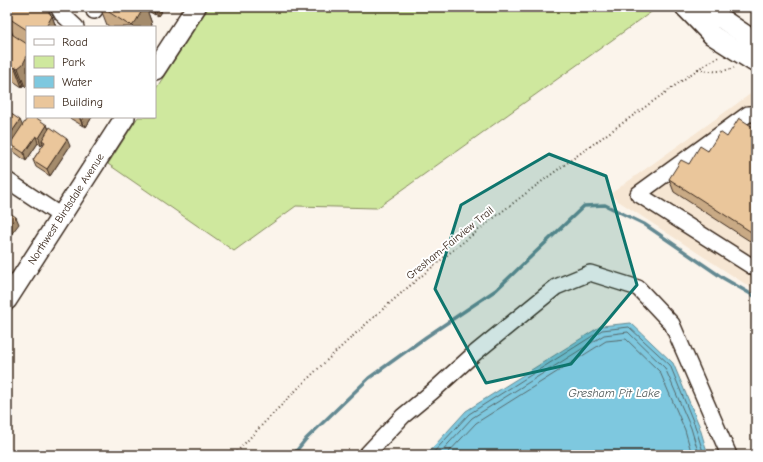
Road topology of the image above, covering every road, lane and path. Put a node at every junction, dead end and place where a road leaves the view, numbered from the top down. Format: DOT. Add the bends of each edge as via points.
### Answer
graph roads {
  1 [pos="58,7"];
  2 [pos="196,7"];
  3 [pos="685,7"];
  4 [pos="75,26"];
  5 [pos="756,42"];
  6 [pos="724,54"];
  7 [pos="754,62"];
  8 [pos="156,68"];
  9 [pos="698,69"];
  10 [pos="756,114"];
  11 [pos="124,118"];
  12 [pos="7,180"];
  13 [pos="61,216"];
  14 [pos="756,269"];
  15 [pos="7,300"];
  16 [pos="234,455"];
  17 [pos="366,455"];
  18 [pos="729,455"];
  1 -- 4 [label="street"];
  2 -- 8 [label="main road"];
  3 -- 5 [label="main road" via="722,19"];
  3 -- 7 [label="main road" via="712,35"];
  6 -- 9 [label="path, Gresham-Fairview Trail"];
  7 -- 9 [label="path" via="724,71"];
  9 -- 16 [label="path, Gresham-Fairview Trail" via="570,161 424,274 337,351"];
  10 -- 14 [label="street" via="748,114 638,194"];
  11 -- 13 [label="main road, Northwest Birdsdale Avenue"];
  12 -- 13 [label="street"];
  13 -- 15 [label="main road, Northwest Birdsdale Avenue"];
  17 -- 18 [label="street" via="403,416 556,287 590,273 638,288 672,324"];
}
